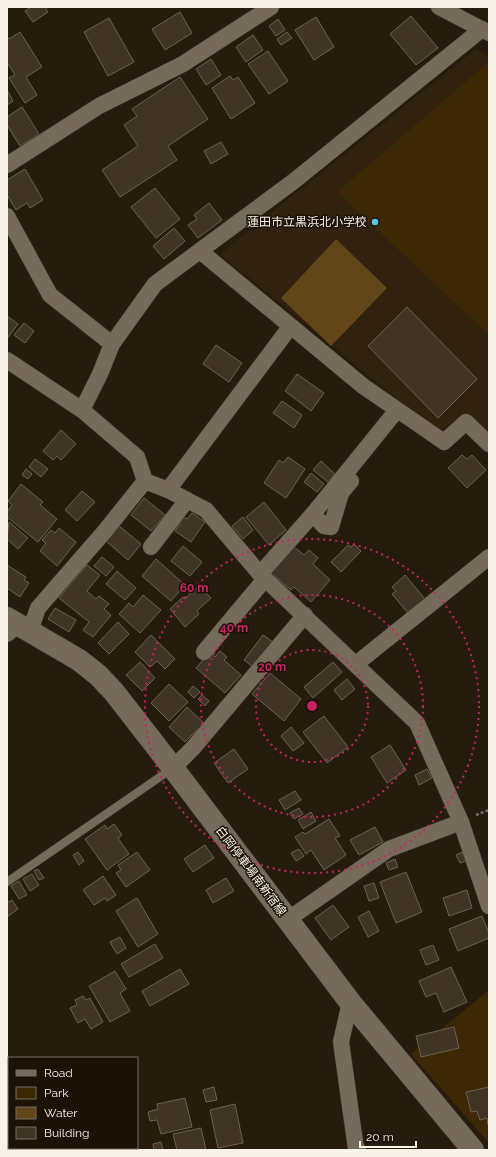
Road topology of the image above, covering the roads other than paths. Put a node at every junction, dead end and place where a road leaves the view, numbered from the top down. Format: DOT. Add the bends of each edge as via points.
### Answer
graph roads {
  1 [pos="271,7"];
  2 [pos="439,7"];
  3 [pos="485,31"];
  4 [pos="7,165"];
  5 [pos="7,216"];
  6 [pos="200,251"];
  7 [pos="290,328"];
  8 [pos="112,344"];
  9 [pos="7,360"];
  10 [pos="82,410"];
  11 [pos="401,412"];
  12 [pos="489,444"];
  13 [pos="145,481"];
  14 [pos="168,490"];
  15 [pos="187,500"];
  16 [pos="312,514"];
  17 [pos="151,547"];
  18 [pos="489,557"];
  19 [pos="262,576"];
  20 [pos="305,616"];
  21 [pos="15,626"];
  22 [pos="204,652"];
  23 [pos="356,664"];
  24 [pos="173,768"];
  25 [pos="461,822"];
  26 [pos="7,882"];
  27 [pos="489,906"];
  28 [pos="287,920"];
  29 [pos="350,1002"];
  30 [pos="353,1150"];
  31 [pos="473,1150"];
  1 -- 4 [label="street" via="183,64 99,106"];
  2 -- 3 [label="street"];
  3 -- 6 [label="street" via="294,181"];
  5 -- 8 [label="street" via="50,295"];
  6 -- 7 [label="street"];
  6 -- 8 [label="street" via="155,284"];
  7 -- 11 [label="street" via="363,386"];
  7 -- 14 [label="street"];
  8 -- 10 [label="street"];
  9 -- 10 [label="street"];
  10 -- 13 [label="street" via="137,457"];
  11 -- 12 [label="street" via="444,442 466,422"];
  11 -- 16 [label="street"];
  11 -- 16 [label="street" via="341,493 331,527 324,526"];
  13 -- 14 [label="street"];
  13 -- 21 [label="street" via="38,608"];
  14 -- 15 [label="street"];
  15 -- 17 [label="street"];
  15 -- 19 [label="street" via="206,510"];
  16 -- 19 [label="street"];
  18 -- 23 [label="street"];
  19 -- 20 [label="street"];
  19 -- 22 [label="street"];
  20 -- 23 [label="street"];
  20 -- 24 [label="street"];
  21 -- 24 [label="main road, 白岡停車場南新宿線" via="79,660 98,675 134,716"];
  23 -- 25 [label="street" via="417,723"];
  24 -- 26 [label="lane"];
  24 -- 28 [label="main road, 白岡停車場南新宿線"];
  25 -- 27 [label="street"];
  25 -- 28 [label="street" via="389,849"];
  28 -- 29 [label="main road, 白岡停車場南新宿線"];
  29 -- 30 [label="street" via="341,1042"];
  29 -- 31 [label="main road, 白岡停車場南新宿線"];
}
